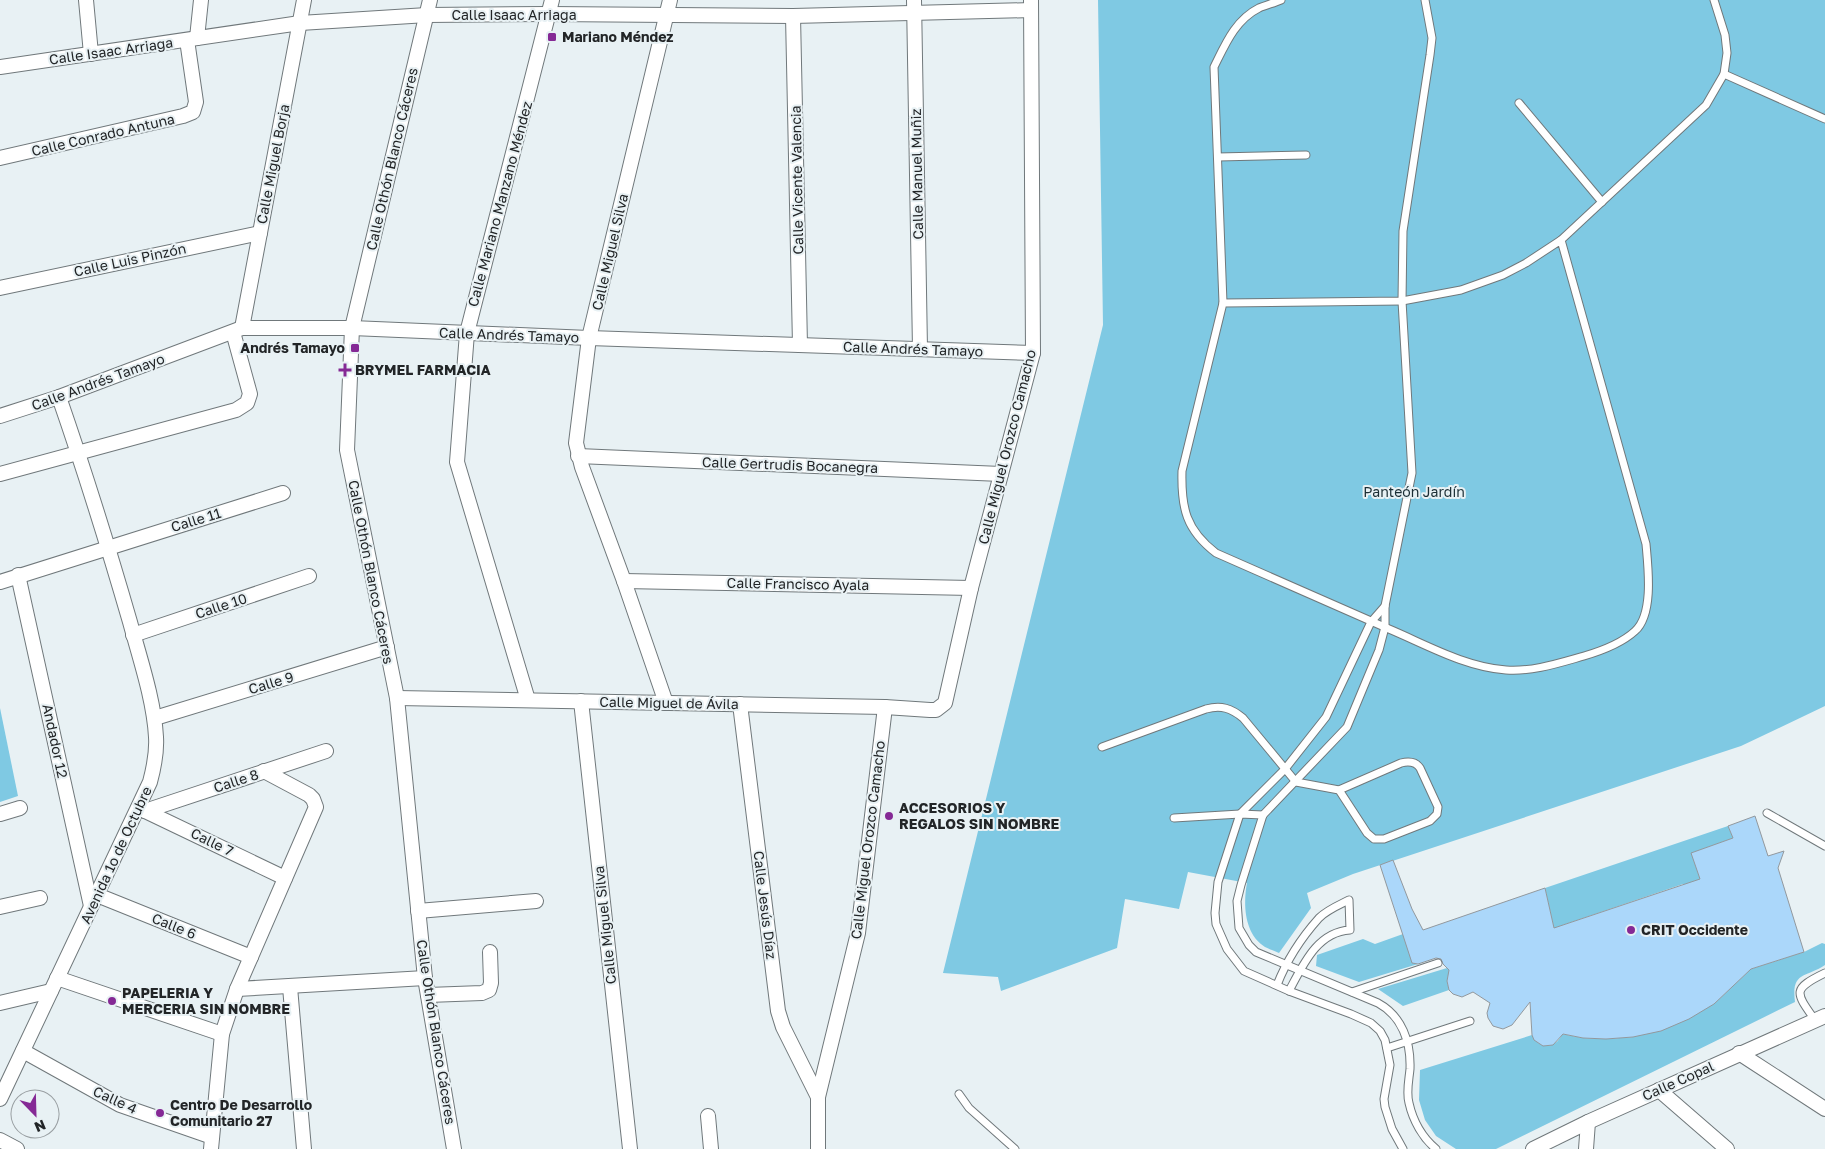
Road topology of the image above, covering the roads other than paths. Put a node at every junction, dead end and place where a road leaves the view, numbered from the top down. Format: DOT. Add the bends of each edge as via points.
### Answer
graph roads {
  1 [pos="86,0"];
  2 [pos="202,0"];
  3 [pos="304,0"];
  4 [pos="430,0"];
  5 [pos="552,0"];
  6 [pos="670,0"];
  7 [pos="1281,0"];
  8 [pos="1425,0"];
  9 [pos="1714,0"];
  10 [pos="1031,5"];
  11 [pos="914,6"];
  12 [pos="549,14"];
  13 [pos="426,15"];
  14 [pos="666,15"];
  15 [pos="794,16"];
  16 [pos="300,23"];
  17 [pos="192,39"];
  18 [pos="91,54"];
  19 [pos="0,67"];
  20 [pos="1724,74"];
  21 [pos="1518,102"];
  22 [pos="1825,119"];
  23 [pos="1306,155"];
  24 [pos="1218,157"];
  25 [pos="0,158"];
  26 [pos="1602,202"];
  27 [pos="260,233"];
  28 [pos="1561,240"];
  29 [pos="0,288"];
  30 [pos="1402,301"];
  31 [pos="1223,303"];
  32 [pos="352,328"];
  33 [pos="238,330"];
  34 [pos="467,333"];
  35 [pos="589,338"];
  36 [pos="800,345"];
  37 [pos="920,349"];
  38 [pos="1032,352"];
  39 [pos="59,397"];
  40 [pos="0,416"];
  41 [pos="78,453"];
  42 [pos="578,456"];
  43 [pos="0,474"];
  44 [pos="1001,474"];
  45 [pos="283,493"];
  46 [pos="109,547"];
  47 [pos="18,575"];
  48 [pos="309,576"];
  49 [pos="624,581"];
  50 [pos="0,582"];
  51 [pos="971,588"];
  52 [pos="1385,606"];
  53 [pos="1371,622"];
  54 [pos="1385,627"];
  55 [pos="133,635"];
  56 [pos="386,647"];
  57 [pos="397,698"];
  58 [pos="528,700"];
  59 [pos="580,701"];
  60 [pos="666,703"];
  61 [pos="740,704"];
  62 [pos="885,707"];
  63 [pos="940,708"];
  64 [pos="155,718"];
  65 [pos="1102,747"];
  66 [pos="326,751"];
  67 [pos="1285,768"];
  68 [pos="264,771"];
  69 [pos="1296,782"];
  70 [pos="1339,790"];
  71 [pos="20,808"];
  72 [pos="142,809"];
  73 [pos="1767,813"];
  74 [pos="0,814"];
  75 [pos="1240,814"];
  76 [pos="1263,815"];
  77 [pos="1174,818"];
  78 [pos="1825,846"];
  79 [pos="285,878"];
  80 [pos="40,898"];
  81 [pos="94,900"];
  82 [pos="536,901"];
  83 [pos="0,907"];
  84 [pos="418,911"];
  85 [pos="490,952"];
  86 [pos="251,958"];
  87 [pos="1438,963"];
  88 [pos="1285,964"];
  89 [pos="1300,970"];
  90 [pos="1825,973"];
  91 [pos="57,978"];
  92 [pos="425,978"];
  93 [pos="1277,985"];
  94 [pos="290,987"];
  95 [pos="237,989"];
  96 [pos="1290,991"];
  97 [pos="51,992"];
  98 [pos="1352,992"];
  99 [pos="428,995"];
  100 [pos="0,1003"];
  101 [pos="1820,1018"];
  102 [pos="1470,1021"];
  103 [pos="222,1034"];
  104 [pos="1407,1041"];
  105 [pos="1387,1048"];
  106 [pos="23,1051"];
  107 [pos="1739,1053"];
  108 [pos="1659,1090"];
  109 [pos="959,1094"];
  110 [pos="818,1097"];
  111 [pos="0,1099"];
  112 [pos="1825,1109"];
  113 [pos="708,1116"];
  114 [pos="1588,1122"];
  115 [pos="0,1140"];
  116 [pos="212,1143"];
  117 [pos="17,1149"];
  118 [pos="304,1149"];
  119 [pos="454,1149"];
  120 [pos="630,1149"];
  121 [pos="711,1149"];
  122 [pos="818,1149"];
  123 [pos="1016,1149"];
  124 [pos="1403,1149"];
  125 [pos="1436,1149"];
  126 [pos="1533,1149"];
  127 [pos="1586,1149"];
  128 [pos="1727,1149"];
  1 -- 18 [label="street"];
  2 -- 17 [label="street, Calle Conrado Antuna"];
  3 -- 16 [label="street, Calle Miguel Borja"];
  4 -- 13 [label="street, Calle Othón Blanco Cáceres"];
  5 -- 12 [label="street, Calle Mariano Manzano Méndez"];
  6 -- 14 [label="street, Calle Miguel Silva"];
  7 -- 24 [label="lane" via="1258,9 1242,22 1229,36 1214,67"];
  8 -- 30 [label="lane" via="1432,38 1403,231"];
  9 -- 20 [label="lane" via="1725,35"];
  10 -- 11 [label="street, Calle Isaac Arriaga"];
  10 -- 38 [label="street, Calle Miguel Orozco Camacho"];
  11 -- 15 [label="street, Calle Isaac Arriaga"];
  11 -- 37 [label="street, Calle Manuel Muñiz"];
  12 -- 13 [label="street, Calle Isaac Arriaga"];
  12 -- 14 [label="street, Calle Isaac Arriaga"];
  12 -- 34 [label="street, Calle Mariano Manzano Méndez"];
  13 -- 16 [label="street, Calle Isaac Arriaga"];
  13 -- 32 [label="street, Calle Othón Blanco Cáceres"];
  14 -- 15 [label="street, Calle Isaac Arriaga"];
  14 -- 35 [label="street, Calle Miguel Silva"];
  15 -- 36 [label="street, Calle Vicente Valencia"];
  16 -- 17 [label="street, Calle Isaac Arriaga"];
  16 -- 27 [label="street, Calle Miguel Borja"];
  17 -- 18 [label="street, Calle Isaac Arriaga"];
  17 -- 25 [label="street, Calle Conrado Antuna" via="196,102 192,112"];
  18 -- 19 [label="street, Calle Isaac Arriaga"];
  20 -- 22 [label="lane"];
  20 -- 26 [label="lane" via="1706,105"];
  21 -- 26 [label="lane"];
  23 -- 24 [label="lane"];
  24 -- 31 [label="lane"];
  26 -- 28 [label="lane"];
  27 -- 29 [label="street, Calle Luis Pinzón"];
  27 -- 33 [label="street, Calle Miguel Borja"];
  28 -- 30 [label="lane" via="1526,263 1483,283"];
  28 -- 54 [label="lane" via="1646,544 1646,614 1636,630 1618,642 1592,654 1525,670 1490,668 1462,660"];
  30 -- 31 [label="lane"];
  30 -- 52 [label="lane" via="1412,474"];
  31 -- 53 [label="lane" via="1182,471 1181,490 1191,527 1201,542 1216,553"];
  32 -- 33 [label="street, Calle Andrés Tamayo"];
  32 -- 34 [label="street, Calle Andrés Tamayo"];
  32 -- 56 [label="street, Calle Othón Blanco Cáceres" via="347,450"];
  33 -- 39 [label="street, Calle Andrés Tamayo"];
  33 -- 41 [label="street" via="250,394 247,403 236,410"];
  34 -- 35 [label="street, Calle Andrés Tamayo"];
  34 -- 58 [label="street, Calle Mariano Manzano Méndez" via="457,462"];
  35 -- 36 [label="street, Calle Andrés Tamayo"];
  35 -- 42 [label="street, Calle Miguel Silva" via="576,443"];
  36 -- 37 [label="street, Calle Andrés Tamayo"];
  37 -- 38 [label="street, Calle Andrés Tamayo"];
  38 -- 44 [label="street, Calle Miguel Orozco Camacho"];
  39 -- 40 [label="street, Calle Andrés Tamayo"];
  39 -- 41 [label="street, Avenida 1o de Octubre"];
  41 -- 43 [label="street"];
  41 -- 46 [label="street, Avenida 1o de Octubre"];
  42 -- 44 [label="street, Calle Gertrudis Bocanegra"];
  42 -- 49 [label="street, Calle Miguel Silva"];
  44 -- 51 [label="street, Calle Miguel Orozco Camacho"];
  45 -- 46 [label="street, Calle 11"];
  46 -- 47 [label="street, Calle 11"];
  46 -- 55 [label="street, Avenida 1o de Octubre"];
  47 -- 50 [label="street, Calle 11"];
  47 -- 81 [label="street, Andador 12"];
  48 -- 55 [label="street, Calle 10"];
  49 -- 51 [label="street, Calle Francisco Ayala"];
  49 -- 60 [label="street, Calle Miguel Silva"];
  51 -- 63 [label="street, Calle Miguel Orozco Camacho" via="947,699"];
  52 -- 53 [label="lane"];
  52 -- 54 [label="lane"];
  53 -- 54 [label="lane"];
  53 -- 67 [label="lane" via="1326,718"];
  54 -- 69 [label="lane" via="1379,650 1347,727"];
  55 -- 64 [label="street, Avenida 1o de Octubre"];
  56 -- 57 [label="street, Calle Othón Blanco Cáceres"];
  56 -- 64 [label="street, Calle 9"];
  57 -- 58 [label="street, Calle Miguel de Ávila"];
  57 -- 84 [label="street, Calle Othón Blanco Cáceres"];
  58 -- 59 [label="street, Calle Miguel de Ávila"];
  59 -- 60 [label="street, Calle Miguel de Ávila"];
  59 -- 120 [label="street, Calle Miguel Silva"];
  60 -- 61 [label="street, Calle Miguel de Ávila"];
  61 -- 62 [label="street, Calle Miguel de Ávila"];
  61 -- 110 [label="street, Calle Jesús Díaz" via="778,1011"];
  62 -- 63 [label="street, Calle Miguel de Ávila"];
  62 -- 110 [label="street, Calle Miguel Orozco Camacho" via="858,933"];
  64 -- 72 [label="street, Avenida 1o de Octubre" via="155,763"];
  65 -- 67 [label="lane" via="1206,709 1223,706 1243,718"];
  66 -- 68 [label="street, Calle 8"];
  67 -- 69 [label="lane"];
  67 -- 75 [label="lane"];
  68 -- 72 [label="street, Calle 8"];
  68 -- 79 [label="street" via="309,795 315,803 315,812"];
  69 -- 70 [label="lane"];
  69 -- 76 [label="lane"];
  70 -- 70 [label="lane" via="1374,839 1384,839 1430,822 1437,814 1438,807 1420,768 1410,762"];
  71 -- 74 [label="street"];
  72 -- 79 [label="street, Calle 7"];
  72 -- 81 [label="street, Avenida 1o de Octubre"];
  73 -- 78 [label="lane"];
  75 -- 76 [label="lane"];
  75 -- 77 [label="lane"];
  75 -- 93 [label="lane" via="1218,882 1216,924 1227,949 1244,971"];
  76 -- 88 [label="lane" via="1237,901 1239,928 1256,952"];
  79 -- 86 [label="street"];
  80 -- 83 [label="street"];
  81 -- 86 [label="street, Calle 6"];
  81 -- 91 [label="street, Avenida 1o de Octubre"];
  82 -- 84 [label="street"];
  84 -- 92 [label="street, Calle Othón Blanco Cáceres"];
  85 -- 99 [label="street" via="489,990"];
  86 -- 95 [label="street"];
  87 -- 98 [label="lane"];
  88 -- 89 [label="lane"];
  88 -- 89 [label="lane" via="1319,918 1349,900 1350,930 1325,938"];
  88 -- 93 [label="lane"];
  89 -- 96 [label="lane"];
  89 -- 98 [label="lane"];
  90 -- 101 [label="lane" via="1810,980 1800,990 1800,1000"];
  91 -- 97 [label="street, Avenida 1o de Octubre"];
  91 -- 103 [label="street"];
  92 -- 94 [label="street"];
  92 -- 99 [label="street, Calle Othón Blanco Cáceres"];
  93 -- 96 [label="lane"];
  94 -- 95 [label="street"];
  94 -- 118 [label="street"];
  95 -- 103 [label="street"];
  96 -- 105 [label="lane" via="1371,1023 1380,1031"];
  97 -- 100 [label="street"];
  97 -- 106 [label="street, Avenida 1o de Octubre"];
  98 -- 104 [label="lane" via="1386,1007 1399,1021"];
  99 -- 119 [label="street, Calle Othón Blanco Cáceres"];
  101 -- 107 [label="street, Calle Copal"];
  102 -- 104 [label="lane"];
  103 -- 116 [label="street"];
  104 -- 105 [label="lane"];
  104 -- 125 [label="lane" via="1409,1104 1426,1140"];
  105 -- 124 [label="lane" via="1390,1064 1385,1107"];
  106 -- 111 [label="street, Avenida 1o de Octubre"];
  106 -- 116 [label="street, Calle 4" via="120,1105"];
  107 -- 108 [label="street, Calle Copal"];
  107 -- 112 [label="street"];
  108 -- 114 [label="street, Calle Copal"];
  108 -- 128 [label="street"];
  109 -- 123 [label="lane" via="969,1108"];
  110 -- 122 [label="street, Calle Miguel Orozco Camacho"];
  113 -- 121 [label="street"];
  114 -- 126 [label="street, Calle Copal"];
  114 -- 127 [label="street"];
  115 -- 117 [label="street"];
}
